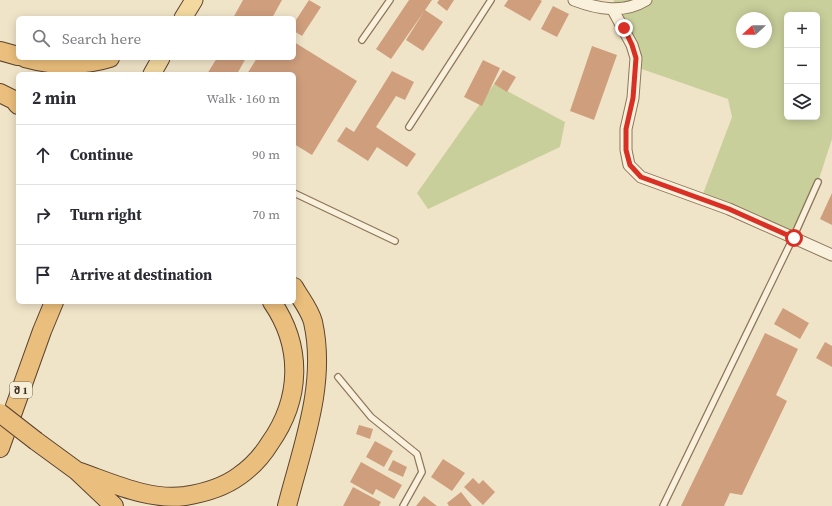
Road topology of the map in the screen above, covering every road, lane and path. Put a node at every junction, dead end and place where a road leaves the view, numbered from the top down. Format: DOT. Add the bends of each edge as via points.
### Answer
graph roads {
  1 [pos="194,0"];
  2 [pos="390,0"];
  3 [pos="491,0"];
  4 [pos="574,0"];
  5 [pos="646,0"];
  6 [pos="613,10"];
  7 [pos="184,16"];
  8 [pos="362,40"];
  9 [pos="0,51"];
  10 [pos="16,55"];
  11 [pos="32,60"];
  12 [pos="104,60"];
  13 [pos="160,60"];
  14 [pos="153,72"];
  15 [pos="0,93"];
  16 [pos="16,102"];
  17 [pos="409,127"];
  18 [pos="818,182"];
  19 [pos="296,194"];
  20 [pos="794,238"];
  21 [pos="395,241"];
  22 [pos="832,255"];
  23 [pos="296,291"];
  24 [pos="53,304"];
  25 [pos="66,304"];
  26 [pos="273,304"];
  27 [pos="42,331"];
  28 [pos="338,378"];
  29 [pos="0,413"];
  30 [pos="0,448"];
  31 [pos="76,471"];
  32 [pos="114,506"];
  33 [pos="123,506"];
  34 [pos="287,506"];
  35 [pos="403,506"];
  36 [pos="663,506"];
  1 -- 7 [label="main road"];
  2 -- 8 [label="lane"];
  3 -- 17 [label="lane"];
  4 -- 6 [label="street"];
  5 -- 6 [label="street" via="636,6"];
  6 -- 20 [label="street" via="632,45 636,58 633,98 626,129 626,150 630,165 641,177 729,209"];
  9 -- 10 [label="highway"];
  11 -- 12 [label="highway" via="70,65"];
  13 -- 14 [label="main road"];
  15 -- 16 [label="highway"];
  18 -- 20 [label="lane"];
  19 -- 21 [label="lane"];
  20 -- 22 [label="street"];
  20 -- 36 [label="lane"];
  23 -- 34 [label="highway" via="312,321 318,369 314,403"];
  24 -- 27 [label="highway, შ 1"];
  25 -- 27 [label="highway"];
  26 -- 31 [label="highway" via="283,317 295,359 294,393 282,427 259,459 239,476 225,484 184,496 163,496 125,489"];
  27 -- 30 [label="highway, შ 1"];
  28 -- 35 [label="lane" via="371,417 417,454 422,472"];
  29 -- 31 [label="highway, bridge"];
  31 -- 32 [label="highway"];
  31 -- 33 [label="street"];
}
